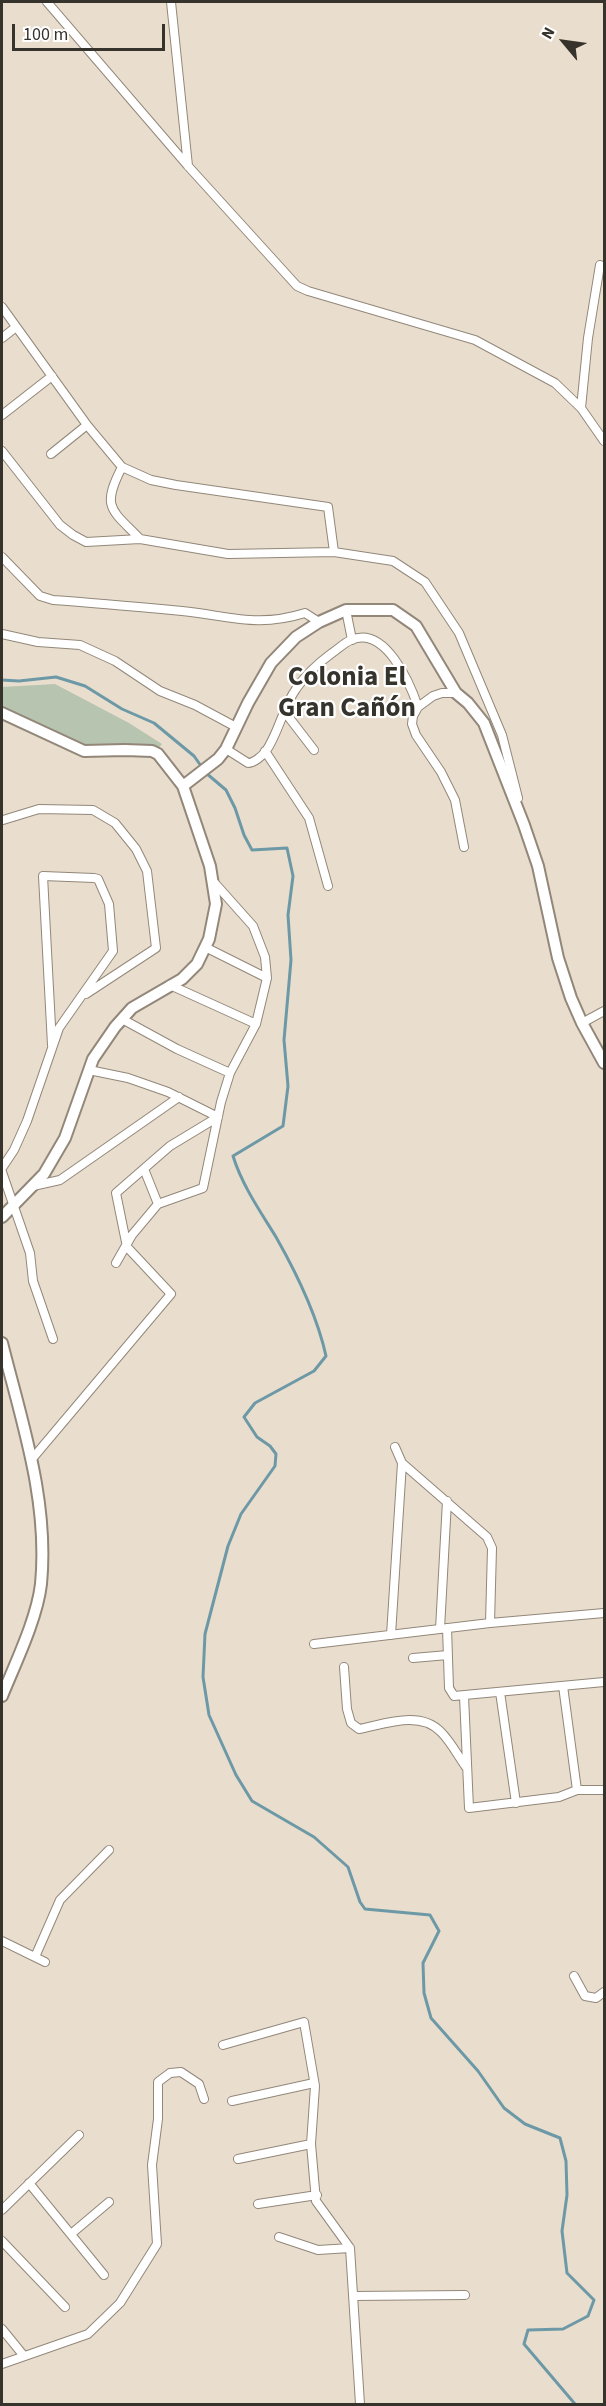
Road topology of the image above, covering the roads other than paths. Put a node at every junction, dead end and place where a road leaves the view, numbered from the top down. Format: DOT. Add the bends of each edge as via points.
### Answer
graph roads {
  1 [pos="47,2"];
  2 [pos="171,2"];
  3 [pos="188,166"];
  4 [pos="600,265"];
  5 [pos="2,307"];
  6 [pos="16,327"];
  7 [pos="2,338"];
  8 [pos="52,376"];
  9 [pos="581,408"];
  10 [pos="2,415"];
  11 [pos="87,425"];
  12 [pos="604,441"];
  13 [pos="2,451"];
  14 [pos="51,454"];
  15 [pos="122,467"];
  16 [pos="140,539"];
  17 [pos="334,552"];
  18 [pos="2,557"];
  19 [pos="346,610"];
  20 [pos="319,621"];
  21 [pos="2,633"];
  22 [pos="352,640"];
  23 [pos="456,693"];
  24 [pos="418,707"];
  25 [pos="284,711"];
  26 [pos="3,717"];
  27 [pos="236,727"];
  28 [pos="226,749"];
  29 [pos="314,750"];
  30 [pos="266,751"];
  31 [pos="187,784"];
  32 [pos="3,820"];
  33 [pos="524,825"];
  34 [pos="464,847"];
  35 [pos="212,880"];
  36 [pos="328,886"];
  37 [pos="205,947"];
  38 [pos="267,978"];
  39 [pos="170,985"];
  40 [pos="79,999"];
  41 [pos="604,1011"];
  42 [pos="122,1020"];
  43 [pos="582,1023"];
  44 [pos="256,1024"];
  45 [pos="52,1045"];
  46 [pos="604,1063"];
  47 [pos="89,1070"];
  48 [pos="230,1073"];
  49 [pos="179,1097"];
  50 [pos="218,1117"];
  51 [pos="144,1169"];
  52 [pos="2,1170"];
  53 [pos="31,1187"];
  54 [pos="13,1204"];
  55 [pos="158,1204"];
  56 [pos="2,1217"];
  57 [pos="127,1247"];
  58 [pos="116,1263"];
  59 [pos="53,1339"];
  60 [pos="2,1342"];
  61 [pos="395,1447"];
  62 [pos="32,1459"];
  63 [pos="402,1463"];
  64 [pos="447,1501"];
  65 [pos="604,1613"];
  66 [pos="490,1623"];
  67 [pos="443,1629"];
  68 [pos="392,1635"];
  69 [pos="314,1644"];
  70 [pos="448,1655"];
  71 [pos="413,1658"];
  72 [pos="344,1667"];
  73 [pos="604,1682"];
  74 [pos="563,1686"];
  75 [pos="500,1692"];
  76 [pos="2,1696"];
  77 [pos="464,1696"];
  78 [pos="466,1767"];
  79 [pos="577,1790"];
  80 [pos="604,1790"];
  81 [pos="516,1803"];
  82 [pos="109,1850"];
  83 [pos="2,1941"];
  84 [pos="35,1957"];
  85 [pos="45,1962"];
  86 [pos="574,1976"];
  87 [pos="604,1992"];
  88 [pos="223,2045"];
  89 [pos="314,2083"];
  90 [pos="204,2099"];
  91 [pos="232,2101"];
  92 [pos="79,2136"];
  93 [pos="311,2144"];
  94 [pos="238,2159"];
  95 [pos="29,2183"];
  96 [pos="316,2195"];
  97 [pos="109,2202"];
  98 [pos="258,2204"];
  99 [pos="2,2210"];
  100 [pos="71,2234"];
  101 [pos="279,2236"];
  102 [pos="2,2241"];
  103 [pos="350,2248"];
  104 [pos="104,2275"];
  105 [pos="465,2295"];
  106 [pos="353,2296"];
  107 [pos="65,2307"];
  108 [pos="2,2329"];
  109 [pos="24,2356"];
  110 [pos="2,2364"];
  111 [pos="360,2404"];
  1 -- 3 [label="street"];
  2 -- 3 [label="street"];
  3 -- 9 [label="street" via="297,286 476,340 555,383"];
  4 -- 9 [label="street"];
  5 -- 6 [label="street"];
  6 -- 7 [label="street"];
  6 -- 8 [label="street"];
  8 -- 10 [label="street"];
  8 -- 11 [label="street"];
  9 -- 12 [label="street"];
  11 -- 14 [label="street"];
  11 -- 15 [label="street"];
  13 -- 16 [label="street" via="73,536 86,542"];
  15 -- 16 [label="street" via="111,488 110,502 113,512"];
  15 -- 17 [label="street" via="151,480 176,485 328,507"];
  16 -- 17 [label="street" via="228,554"];
  17 -- 33 [label="street" via="393,561 424,582 459,633 489,702 502,735"];
  18 -- 20 [label="street" via="28,586 53,600 185,611 259,622 305,613"];
  19 -- 20 [label="street"];
  19 -- 22 [label="street"];
  19 -- 23 [label="street" via="393,610 416,626"];
  20 -- 27 [label="street" via="296,637 271,663"];
  21 -- 27 [label="street" via="38,642 80,645 115,661 160,691"];
  22 -- 24 [label="street" via="367,638 378,642 398,663"];
  22 -- 25 [label="street" via="313,667"];
  23 -- 24 [label="street" via="433,696"];
  23 -- 33 [label="street" via="484,723"];
  24 -- 34 [label="street" via="412,724 455,800"];
  25 -- 29 [label="street"];
  25 -- 30 [label="street"];
  26 -- 31 [label="street" via="84,751 152,751"];
  27 -- 28 [label="street"];
  28 -- 30 [label="street" via="252,763"];
  28 -- 31 [label="street"];
  30 -- 36 [label="street" via="309,818"];
  31 -- 35 [label="street"];
  32 -- 40 [label="street" via="39,809 93,810 115,823 144,861 156,948"];
  33 -- 43 [label="street" via="538,866 558,958"];
  35 -- 37 [label="street" via="216,904"];
  35 -- 38 [label="street" via="253,926 265,957"];
  37 -- 38 [label="street"];
  37 -- 39 [label="street" via="197,964"];
  38 -- 44 [label="street"];
  39 -- 42 [label="street" via="132,1008"];
  39 -- 44 [label="street"];
  40 -- 45 [label="street"];
  40 -- 45 [label="street" via="113,951 109,904 98,879 43,876"];
  41 -- 43 [label="street"];
  42 -- 47 [label="street"];
  42 -- 48 [label="street"];
  43 -- 46 [label="street"];
  44 -- 48 [label="street"];
  45 -- 52 [label="street" via="27,1120"];
  47 -- 49 [label="street" via="128,1078"];
  47 -- 53 [label="street" via="65,1138 45,1174"];
  48 -- 50 [label="street"];
  49 -- 50 [label="street"];
  49 -- 53 [label="street" via="60,1180"];
  50 -- 51 [label="street" via="170,1146"];
  50 -- 55 [label="street" via="202,1188"];
  51 -- 55 [label="street"];
  51 -- 57 [label="street" via="116,1193"];
  52 -- 54 [label="street"];
  53 -- 54 [label="street"];
  54 -- 56 [label="street"];
  54 -- 59 [label="street"];
  55 -- 57 [label="street"];
  57 -- 58 [label="street"];
  57 -- 62 [label="street" via="171,1294"];
  60 -- 62 [label="street"];
  61 -- 63 [label="street"];
  62 -- 76 [label="street" via="42,1515 41,1586 26,1640"];
  63 -- 64 [label="street"];
  63 -- 68 [label="street"];
  64 -- 66 [label="street" via="487,1537 492,1548"];
  64 -- 67 [label="street"];
  65 -- 66 [label="street"];
  66 -- 67 [label="street"];
  67 -- 68 [label="street"];
  67 -- 70 [label="street"];
  68 -- 69 [label="street"];
  70 -- 71 [label="street"];
  70 -- 77 [label="street" via="449,1688 454,1696"];
  72 -- 78 [label="street" via="351,1723 359,1729 412,1719 428,1723 441,1731"];
  73 -- 74 [label="street"];
  74 -- 75 [label="street"];
  74 -- 79 [label="street"];
  75 -- 77 [label="street"];
  75 -- 81 [label="street"];
  77 -- 78 [label="street"];
  78 -- 81 [label="street" via="469,1808"];
  79 -- 80 [label="street"];
  79 -- 81 [label="street" via="559,1797"];
  82 -- 84 [label="street" via="60,1900"];
  83 -- 84 [label="street"];
  84 -- 85 [label="street"];
  86 -- 87 [label="street" via="585,1996 596,1998"];
  88 -- 89 [label="street" via="304,2022"];
  89 -- 91 [label="street"];
  89 -- 93 [label="street"];
  90 -- 109 [label="street" via="199,2084 181,2072 170,2073 158,2082 152,2165 157,2244 120,2303 88,2334"];
  92 -- 95 [label="street"];
  93 -- 94 [label="street"];
  93 -- 96 [label="street"];
  95 -- 99 [label="street"];
  95 -- 100 [label="street"];
  96 -- 98 [label="street"];
  96 -- 103 [label="street" via="316,2201"];
  97 -- 100 [label="street"];
  100 -- 104 [label="street"];
  101 -- 103 [label="street" via="318,2250"];
  102 -- 107 [label="street"];
  103 -- 106 [label="street"];
  105 -- 106 [label="street"];
  106 -- 111 [label="street"];
  108 -- 109 [label="street"];
  109 -- 110 [label="street"];
}
